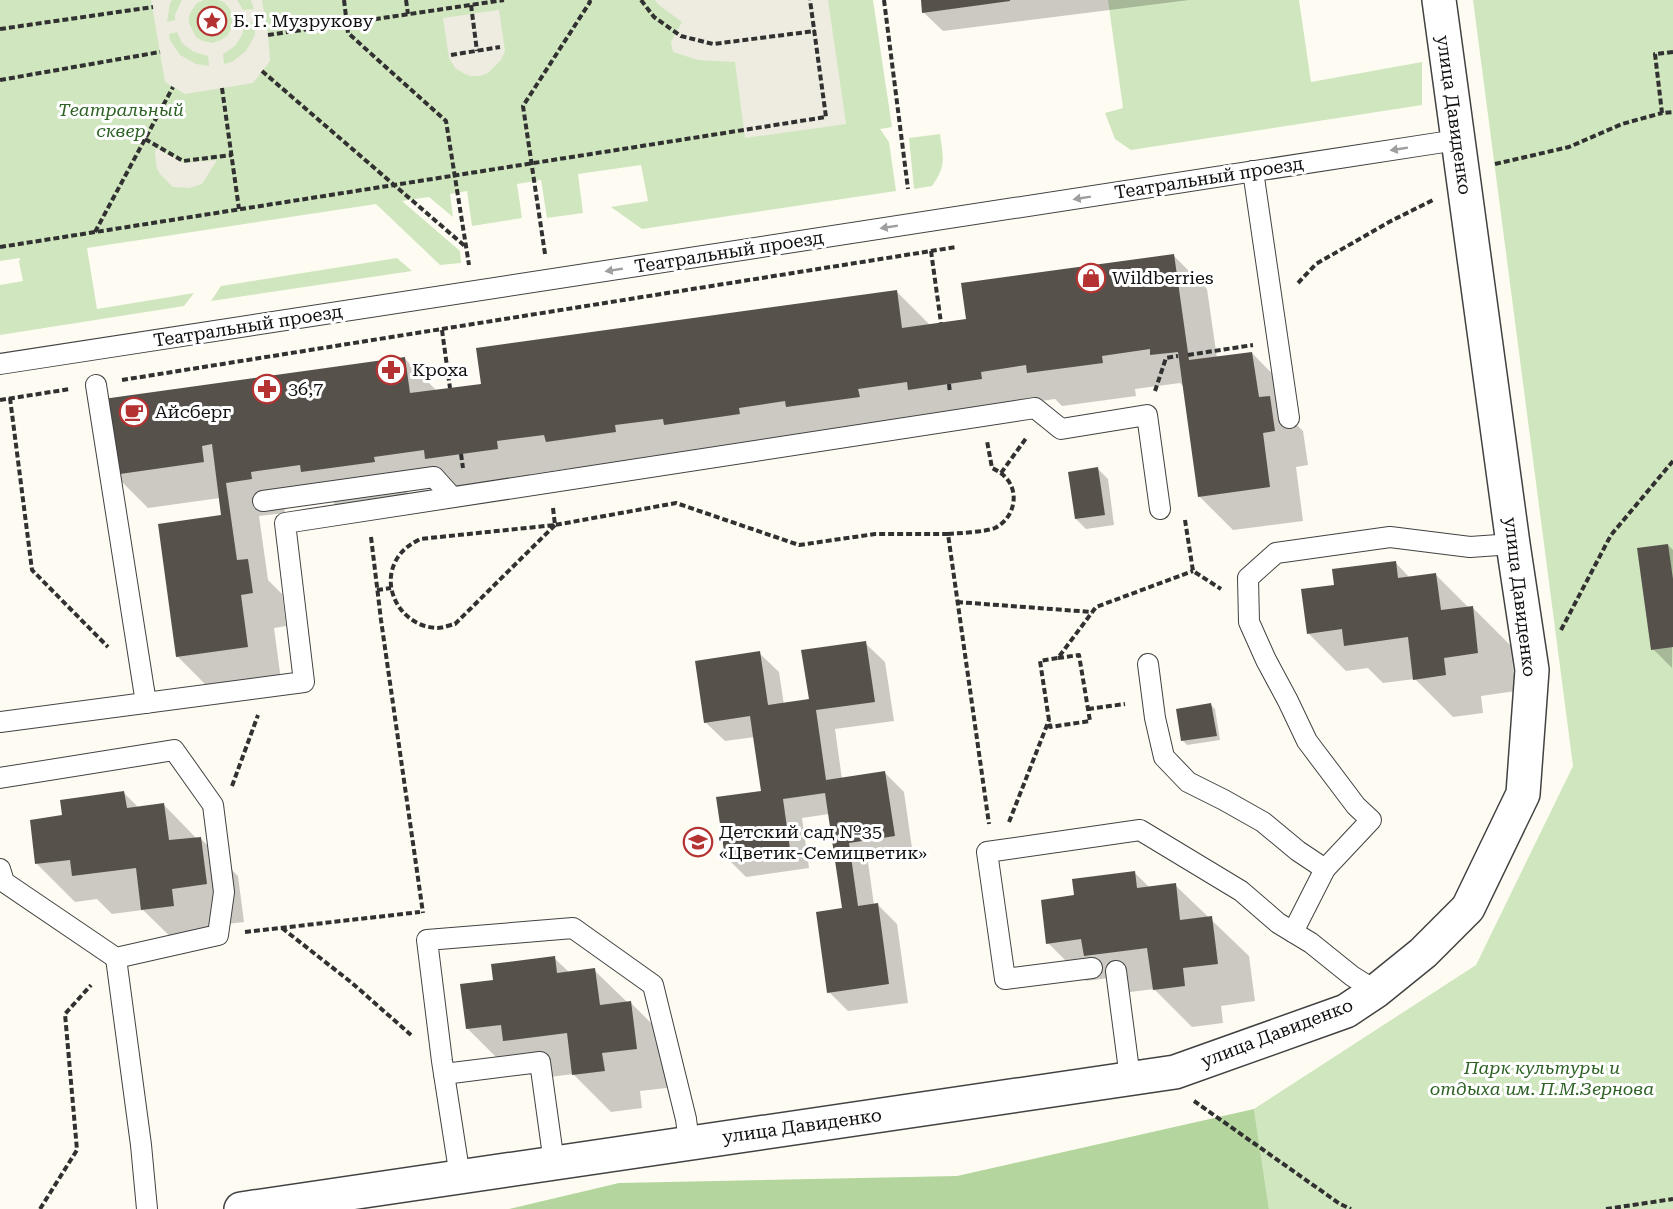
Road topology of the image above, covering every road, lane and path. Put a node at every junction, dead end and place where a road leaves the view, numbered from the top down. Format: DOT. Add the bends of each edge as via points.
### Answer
graph roads {
  1 [pos="344,0"];
  2 [pos="406,0"];
  3 [pos="504,0"];
  4 [pos="590,0"];
  5 [pos="641,0"];
  6 [pos="810,0"];
  7 [pos="884,0"];
  8 [pos="1439,0"];
  9 [pos="471,5"];
  10 [pos="153,7"];
  11 [pos="408,14"];
  12 [pos="347,23"];
  13 [pos="0,29"];
  14 [pos="814,31"];
  15 [pos="268,35"];
  16 [pos="500,47"];
  17 [pos="477,51"];
  18 [pos="160,52"];
  19 [pos="1673,52"];
  20 [pos="451,55"];
  21 [pos="262,71"];
  22 [pos="0,80"];
  23 [pos="173,87"];
  24 [pos="222,88"];
  25 [pos="1673,112"];
  26 [pos="1662,113"];
  27 [pos="145,139"];
  28 [pos="1457,140"];
  29 [pos="231,155"];
  30 [pos="1503,162"];
  31 [pos="532,163"];
  32 [pos="1253,171"];
  33 [pos="456,175"];
  34 [pos="394,185"];
  35 [pos="908,189"];
  36 [pos="1443,195"];
  37 [pos="239,209"];
  38 [pos="95,232"];
  39 [pos="965,246"];
  40 [pos="0,247"];
  41 [pos="467,248"];
  42 [pos="931,251"];
  43 [pos="549,280"];
  44 [pos="473,291"];
  45 [pos="1274,311"];
  46 [pos="554,312"];
  47 [pos="941,323"];
  48 [pos="477,324"];
  49 [pos="442,330"];
  50 [pos="1278,341"];
  51 [pos="1188,355"];
  52 [pos="1178,356"];
  53 [pos="0,364"];
  54 [pos="96,385"];
  55 [pos="450,388"];
  56 [pos="10,398"];
  57 [pos="0,400"];
  58 [pos="1043,415"];
  59 [pos="984,416"];
  60 [pos="1147,416"];
  61 [pos="1289,418"];
  62 [pos="1673,461"];
  63 [pos="1001,473"];
  64 [pos="549,483"];
  65 [pos="452,497"];
  66 [pos="263,501"];
  67 [pos="1160,509"];
  68 [pos="368,510"];
  69 [pos="1185,519"];
  70 [pos="555,525"];
  71 [pos="948,534"];
  72 [pos="1514,543"];
  73 [pos="1193,571"];
  74 [pos="391,588"];
  75 [pos="377,590"];
  76 [pos="957,602"];
  77 [pos="1248,607"];
  78 [pos="1093,612"];
  79 [pos="1556,640"];
  80 [pos="1058,658"];
  81 [pos="1148,664"];
  82 [pos="143,682"];
  83 [pos="269,687"];
  84 [pos="1153,700"];
  85 [pos="146,704"];
  86 [pos="1088,709"];
  87 [pos="1049,720"];
  88 [pos="0,722"];
  89 [pos="0,778"];
  90 [pos="216,829"];
  91 [pos="994,852"];
  92 [pos="0,869"];
  93 [pos="1325,869"];
  94 [pos="423,912"];
  95 [pos="282,928"];
  96 [pos="1293,932"];
  97 [pos="218,935"];
  98 [pos="427,940"];
  99 [pos="116,958"];
  100 [pos="1092,968"];
  101 [pos="1116,971"];
  102 [pos="1376,992"];
  103 [pos="443,1068"];
  104 [pos="1130,1078"];
  105 [pos="1187,1096"];
  106 [pos="689,1143"];
  107 [pos="554,1163"];
  108 [pos="460,1177"];
  109 [pos="1673,1199"];
  110 [pos="40,1209"];
  111 [pos="147,1209"];
  112 [pos="241,1209"];
  113 [pos="1351,1209"];
  114 [pos="1606,1209"];
  1 -- 12 [label="path"];
  2 -- 11 [label="path"];
  3 -- 9 [label="path"];
  4 -- 31 [label="path" via="523,106"];
  5 -- 14 [label="path" via="654,17 681,36 713,44"];
  6 -- 14 [label="path"];
  7 -- 35 [label="path"];
  8 -- 28 [label="street, улица Давиденко"];
  9 -- 11 [label="path"];
  9 -- 17 [label="path"];
  10 -- 13 [label="path"];
  11 -- 12 [label="path"];
  12 -- 15 [label="path"];
  12 -- 33 [label="path" via="348,33 446,122"];
  14 -- 31 [label="path" via="826,117"];
  16 -- 17 [label="path"];
  17 -- 20 [label="path"];
  18 -- 22 [label="path"];
  19 -- 26 [label="path" via="1654,54"];
  21 -- 34 [label="path"];
  23 -- 27 [label="path"];
  24 -- 29 [label="path"];
  25 -- 26 [label="path"];
  26 -- 30 [label="path" via="1622,124 1569,147"];
  27 -- 29 [label="path" via="183,161"];
  27 -- 38 [label="path"];
  28 -- 32 [label="lane, Театральный проезд, one-way"];
  28 -- 72 [label="street, улица Давиденко"];
  29 -- 37 [label="path"];
  31 -- 33 [label="path"];
  31 -- 43 [label="path"];
  32 -- 43 [label="lane, Театральный проезд, one-way"];
  32 -- 45 [label="lane"];
  33 -- 34 [label="path"];
  33 -- 41 [label="path"];
  34 -- 37 [label="path"];
  34 -- 41 [label="path"];
  36 -- 45 [label="path" via="1316,264"];
  37 -- 38 [label="path"];
  38 -- 40 [label="path"];
  39 -- 42 [label="path"];
  41 -- 44 [label="path"];
  42 -- 46 [label="path"];
  42 -- 47 [label="path"];
  43 -- 44 [label="lane, Театральный проезд"];
  43 -- 46 [label="path"];
  44 -- 48 [label="path"];
  44 -- 53 [label="lane, Театральный проезд"];
  45 -- 50 [label="lane"];
  46 -- 48 [label="path"];
  48 -- 49 [label="path"];
  49 -- 54 [label="path"];
  49 -- 55 [label="path"];
  50 -- 51 [label="path"];
  50 -- 61 [label="lane"];
  52 -- 60 [label="path" via="1166,358"];
  54 -- 56 [label="path"];
  54 -- 82 [label="lane"];
  56 -- 57 [label="path"];
  56 -- 82 [label="path" via="32,570"];
  58 -- 59 [label="lane" via="1035,408"];
  58 -- 60 [label="lane" via="1060,429"];
  58 -- 63 [label="path"];
  59 -- 63 [label="path" via="992,468"];
  59 -- 64 [label="lane"];
  60 -- 67 [label="lane"];
  62 -- 79 [label="path" via="1611,535"];
  63 -- 71 [label="path" via="1014,498 1005,521 994,528"];
  64 -- 65 [label="lane"];
  64 -- 70 [label="path"];
  65 -- 66 [label="lane" via="434,477"];
  65 -- 68 [label="lane"];
  68 -- 75 [label="path"];
  68 -- 83 [label="lane" via="285,523 304,682"];
  69 -- 73 [label="path"];
  70 -- 71 [label="path" via="676,503 799,545 874,534"];
  70 -- 74 [label="path" via="420,539 406,547 397,559 391,573"];
  70 -- 74 [label="path" via="455,624 438,628 406,617"];
  71 -- 76 [label="path"];
  72 -- 77 [label="lane" via="1470,547 1390,537 1276,553 1248,578"];
  72 -- 102 [label="street, улица Давиденко" via="1532,670 1523,794 1468,908"];
  73 -- 77 [label="path"];
  73 -- 78 [label="path" via="1096,607"];
  74 -- 75 [label="path"];
  75 -- 94 [label="path"];
  76 -- 78 [label="path"];
  76 -- 91 [label="path"];
  77 -- 93 [label="lane" via="1249,622 1307,741 1371,820"];
  78 -- 80 [label="path"];
  80 -- 86 [label="path" via="1079,655"];
  80 -- 87 [label="path" via="1040,661"];
  81 -- 84 [label="lane"];
  82 -- 85 [label="lane"];
  83 -- 85 [label="lane"];
  83 -- 90 [label="path"];
  84 -- 86 [label="path"];
  84 -- 93 [label="lane" via="1164,757 1188,782 1263,822"];
  85 -- 88 [label="lane"];
  86 -- 87 [label="path" via="1089,721 1050,727"];
  87 -- 91 [label="path" via="1005,834"];
  89 -- 90 [label="lane" via="174,750 213,805"];
  90 -- 97 [label="lane" via="224,892"];
  91 -- 96 [label="lane" via="1140,830 1241,891"];
  91 -- 100 [label="lane" via="987,852 1005,979"];
  92 -- 99 [label="lane" via="4,882"];
  93 -- 96 [label="lane"];
  94 -- 95 [label="path"];
  94 -- 98 [label="path"];
  95 -- 97 [label="path"];
  95 -- 103 [label="path" via="352,983"];
  96 -- 102 [label="lane"];
  97 -- 99 [label="lane"];
  98 -- 103 [label="lane"];
  98 -- 106 [label="lane" via="573,928 653,985"];
  99 -- 110 [label="path" via="65,1014 77,1150"];
  99 -- 111 [label="lane"];
  101 -- 104 [label="lane"];
  102 -- 104 [label="street, улица Давиденко" via="1346,1011 1175,1072"];
  103 -- 107 [label="lane" via="540,1062"];
  103 -- 108 [label="lane"];
  104 -- 106 [label="street, улица Давиденко"];
  105 -- 113 [label="path"];
  106 -- 107 [label="street, улица Давиденко"];
  107 -- 108 [label="street, улица Давиденко"];
  108 -- 112 [label="street, улица Давиденко"];
  109 -- 114 [label="path"];
}
